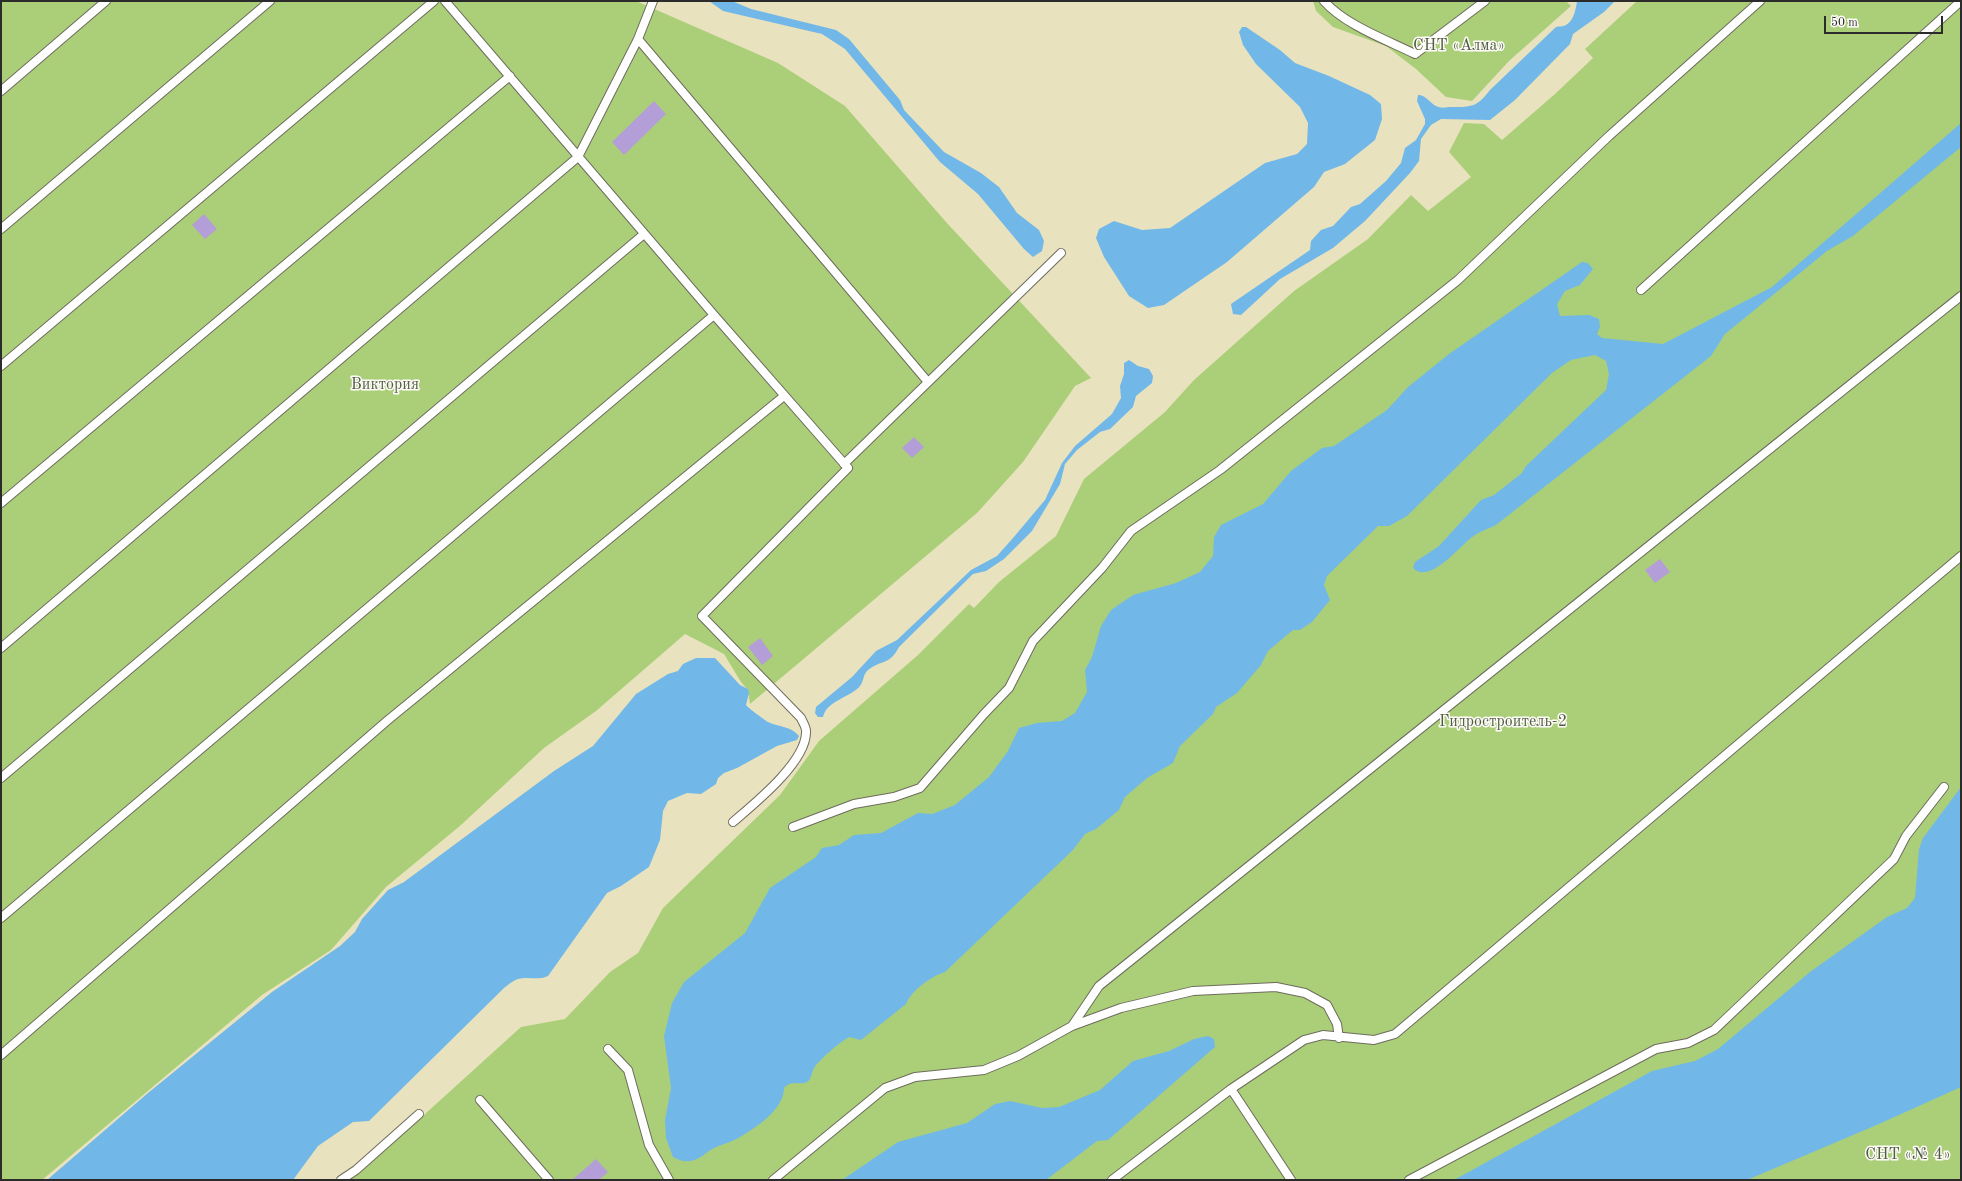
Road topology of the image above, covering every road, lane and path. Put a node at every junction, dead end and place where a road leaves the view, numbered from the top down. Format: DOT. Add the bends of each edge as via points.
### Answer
graph roads {
  1 [pos="106,1"];
  2 [pos="270,1"];
  3 [pos="434,1"];
  4 [pos="445,1"];
  5 [pos="653,1"];
  6 [pos="1324,1"];
  7 [pos="1485,1"];
  8 [pos="1760,1"];
  9 [pos="1961,1"];
  10 [pos="638,39"];
  11 [pos="510,76"];
  12 [pos="1,91"];
  13 [pos="578,156"];
  14 [pos="1,229"];
  15 [pos="644,234"];
  16 [pos="1061,253"];
  17 [pos="1641,290"];
  18 [pos="1961,296"];
  19 [pos="714,315"];
  20 [pos="1,366"];
  21 [pos="928,382"];
  22 [pos="784,396"];
  23 [pos="844,464"];
  24 [pos="1,502"];
  25 [pos="1961,556"];
  26 [pos="1,648"];
  27 [pos="1,778"];
  28 [pos="1944,787"];
  29 [pos="733,822"];
  30 [pos="793,827"];
  31 [pos="1,918"];
  32 [pos="1072,1026"];
  33 [pos="1339,1038"];
  34 [pos="608,1049"];
  35 [pos="1,1056"];
  36 [pos="1231,1089"];
  37 [pos="480,1100"];
  38 [pos="419,1114"];
  39 [pos="341,1180"];
  40 [pos="549,1180"];
  41 [pos="669,1180"];
  42 [pos="773,1180"];
  43 [pos="1112,1180"];
  44 [pos="1291,1180"];
  45 [pos="1409,1180"];
  1 -- 12 [label="lane"];
  2 -- 14 [label="lane"];
  3 -- 20 [label="lane"];
  4 -- 11 [label="lane"];
  5 -- 10 [label="lane"];
  6 -- 7 [label="lane" via="1332,10 1349,21 1415,54"];
  8 -- 30 [label="lane" via="1609,136 1458,280 1220,470 1131,531 1102,568 1032,641 1009,688 920,788 894,797 854,804"];
  9 -- 17 [label="lane"];
  10 -- 13 [label="lane"];
  10 -- 21 [label="lane"];
  11 -- 13 [label="lane"];
  11 -- 24 [label="lane"];
  13 -- 15 [label="lane"];
  13 -- 26 [label="lane"];
  15 -- 19 [label="lane"];
  15 -- 27 [label="lane"];
  16 -- 21 [label="lane"];
  18 -- 32 [label="lane" via="1099,986"];
  19 -- 22 [label="lane"];
  19 -- 31 [label="lane"];
  21 -- 23 [label="lane"];
  22 -- 23 [label="lane"];
  22 -- 35 [label="lane" via="388,720"];
  23 -- 29 [label="lane" via="848,468 702,616 801,718 807,732 803,748 770,791"];
  25 -- 33 [label="lane" via="1395,1034 1374,1040"];
  28 -- 45 [label="lane" via="1906,836 1894,859 1714,1030 1688,1043 1656,1049"];
  32 -- 33 [label="lane" via="1121,1008 1193,991 1276,987 1305,993 1327,1005 1337,1024"];
  32 -- 42 [label="lane" via="1018,1056 984,1070 915,1077 885,1088"];
  33 -- 36 [label="lane" via="1323,1035 1304,1040"];
  34 -- 41 [label="lane" via="628,1070 649,1145"];
  36 -- 43 [label="lane"];
  36 -- 44 [label="lane"];
  37 -- 40 [label="lane"];
  38 -- 39 [label="lane" via="356,1170"];
}
